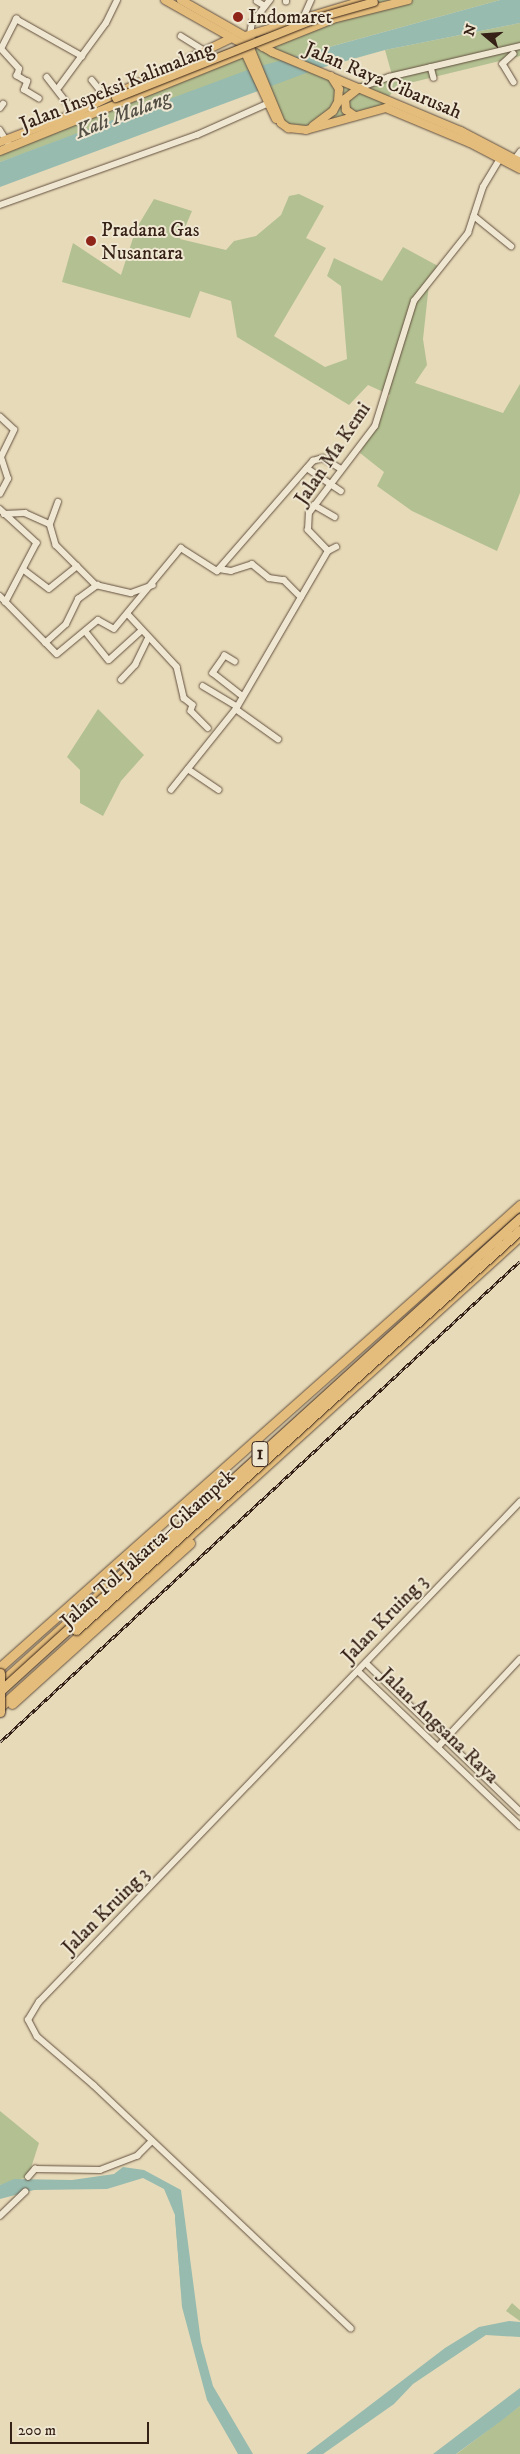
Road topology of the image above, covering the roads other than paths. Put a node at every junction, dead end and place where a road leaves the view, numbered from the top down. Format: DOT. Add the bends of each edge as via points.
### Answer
graph roads {
  1 [pos="117,0"];
  2 [pos="165,0"];
  3 [pos="181,0"];
  4 [pos="270,0"];
  5 [pos="311,0"];
  6 [pos="365,0"];
  7 [pos="408,0"];
  8 [pos="257,1"];
  9 [pos="377,2"];
  10 [pos="392,4"];
  11 [pos="266,6"];
  12 [pos="304,16"];
  13 [pos="308,28"];
  14 [pos="248,35"];
  15 [pos="181,36"];
  16 [pos="235,39"];
  17 [pos="520,46"];
  18 [pos="263,47"];
  19 [pos="508,49"];
  20 [pos="203,50"];
  21 [pos="517,54"];
  22 [pos="82,56"];
  23 [pos="250,57"];
  24 [pos="431,67"];
  25 [pos="331,76"];
  26 [pos="47,77"];
  27 [pos="434,78"];
  28 [pos="92,80"];
  29 [pos="514,82"];
  30 [pos="60,87"];
  31 [pos="360,88"];
  32 [pos="266,94"];
  33 [pos="106,97"];
  34 [pos="115,98"];
  35 [pos="39,99"];
  36 [pos="96,102"];
  37 [pos="267,104"];
  38 [pos="97,112"];
  39 [pos="78,116"];
  40 [pos="355,116"];
  41 [pos="281,123"];
  42 [pos="0,130"];
  43 [pos="305,130"];
  44 [pos="5,143"];
  45 [pos="0,151"];
  46 [pos="500,157"];
  47 [pos="518,158"];
  48 [pos="520,169"];
  49 [pos="0,205"];
  50 [pos="474,216"];
  51 [pos="511,246"];
  52 [pos="0,417"];
  53 [pos="307,468"];
  54 [pos="341,469"];
  55 [pos="329,485"];
  56 [pos="341,491"];
  57 [pos="0,494"];
  58 [pos="58,502"];
  59 [pos="314,505"];
  60 [pos="2,512"];
  61 [pos="335,517"];
  62 [pos="50,524"];
  63 [pos="336,546"];
  64 [pos="328,551"];
  65 [pos="77,566"];
  66 [pos="219,569"];
  67 [pos="24,570"];
  68 [pos="97,585"];
  69 [pos="152,585"];
  70 [pos="0,596"];
  71 [pos="301,597"];
  72 [pos="6,602"];
  73 [pos="128,614"];
  74 [pos="141,631"];
  75 [pos="86,632"];
  76 [pos="148,638"];
  77 [pos="45,643"];
  78 [pos="235,662"];
  79 [pos="121,680"];
  80 [pos="203,686"];
  81 [pos="241,695"];
  82 [pos="236,707"];
  83 [pos="208,728"];
  84 [pos="278,739"];
  85 [pos="188,769"];
  86 [pos="171,790"];
  87 [pos="219,790"];
  88 [pos="520,1205"];
  89 [pos="520,1217"];
  90 [pos="520,1230"];
  91 [pos="520,1236"];
  92 [pos="520,1244"];
  93 [pos="520,1502"];
  94 [pos="520,1660"];
  95 [pos="366,1663"];
  96 [pos="0,1667"];
  97 [pos="358,1671"];
  98 [pos="0,1673"];
  99 [pos="0,1683"];
  100 [pos="0,1691"];
  101 [pos="0,1699"];
  102 [pos="0,1706"];
  103 [pos="0,1713"];
  104 [pos="445,1739"];
  105 [pos="438,1747"];
  106 [pos="520,1811"];
  107 [pos="520,1826"];
  108 [pos="152,2141"];
  109 [pos="28,2177"];
  110 [pos="26,2192"];
  111 [pos="0,2216"];
  112 [pos="351,2329"];
  1 -- 22 [label="street"];
  2 -- 16 [label="main road"];
  3 -- 14 [label="main road, Jalan Raya Cibarusah"];
  4 -- 11 [label="street"];
  5 -- 12 [label="street"];
  6 -- 12 [label="main road"];
  7 -- 10 [label="main road"];
  8 -- 11 [label="street"];
  9 -- 10 [label="main road"];
  9 -- 34 [label="main road, bridge" via="318,18"];
  10 -- 13 [label="main road"];
  11 -- 14 [label="street" via="252,23"];
  12 -- 13 [label="main road"];
  12 -- 14 [label="main road"];
  13 -- 18 [label="main road"];
  14 -- 18 [label="main road, Jalan Raya Cibarusah"];
  15 -- 20 [label="street"];
  16 -- 20 [label="main road, Jalan Inspeksi Kalimalang"];
  16 -- 23 [label="main road"];
  17 -- 19 [label="street"];
  18 -- 25 [label="main road, Jalan Raya Cibarusah"];
  19 -- 21 [label="street"];
  19 -- 24 [label="street"];
  20 -- 33 [label="main road, Jalan Inspeksi Kalimalang"];
  21 -- 29 [label="street" via="503,64"];
  22 -- 30 [label="street"];
  22 -- 35 [label="street" via="16,19 1,49 19,69 17,76 28,82 24,90"];
  23 -- 32 [label="main road"];
  23 -- 38 [label="main road, Jalan Inspeksi Kalimalang"];
  24 -- 27 [label="street"];
  24 -- 31 [label="street"];
  25 -- 31 [label="main road, Jalan Raya Cibarusah"];
  25 -- 43 [label="main road" via="338,89 333,111"];
  26 -- 30 [label="street"];
  28 -- 33 [label="street"];
  30 -- 39 [label="street"];
  31 -- 40 [label="main road" via="344,99 346,110"];
  31 -- 47 [label="main road, Jalan Raya Cibarusah"];
  32 -- 37 [label="main road"];
  32 -- 41 [label="main road"];
  33 -- 36 [label="main road, Jalan Inspeksi Kalimalang"];
  34 -- 36 [label="main road"];
  34 -- 38 [label="main road"];
  36 -- 39 [label="main road, Jalan Inspeksi Kalimalang"];
  37 -- 41 [label="main road"];
  37 -- 49 [label="street" via="197,135"];
  38 -- 39 [label="main road, Jalan Inspeksi Kalimalang"];
  39 -- 44 [label="main road, Jalan Inspeksi Kalimalang"];
  40 -- 43 [label="main road, Jalan Raya Cibarusah"];
  40 -- 46 [label="main road, Jalan Raya Cibarusah" via="386,108"];
  41 -- 43 [label="main road"];
  42 -- 44 [label="street"];
  44 -- 45 [label="main road, Jalan Inspeksi Kalimalang"];
  46 -- 48 [label="main road, Jalan Raya Cibarusah"];
  46 -- 50 [label="street, Jalan Ma Kemi" via="483,187"];
  50 -- 51 [label="street"];
  50 -- 54 [label="street, Jalan Ma Kemi" via="468,233 414,301 399,339 391,387 380,415"];
  52 -- 57 [label="street" via="14,430 1,457 8,479"];
  53 -- 54 [label="street" via="323,458"];
  53 -- 55 [label="street"];
  53 -- 66 [label="street"];
  54 -- 55 [label="street, Jalan Ma Kemi"];
  55 -- 56 [label="street"];
  55 -- 59 [label="street, Jalan Ma Kemi"];
  58 -- 62 [label="street"];
  59 -- 61 [label="street"];
  59 -- 64 [label="street, Jalan Ma Kemi" via="307,526"];
  60 -- 62 [label="street" via="25,513"];
  60 -- 67 [label="street" via="37,543"];
  62 -- 65 [label="street" via="54,543"];
  63 -- 64 [label="street"];
  64 -- 71 [label="street"];
  65 -- 67 [label="street" via="48,589"];
  65 -- 68 [label="street"];
  66 -- 69 [label="street" via="212,572 181,548"];
  66 -- 71 [label="street" via="231,571 252,564 270,578 283,580"];
  67 -- 72 [label="street"];
  68 -- 69 [label="street" via="131,593"];
  68 -- 77 [label="street" via="78,599 66,624"];
  69 -- 73 [label="street"];
  70 -- 72 [label="street"];
  71 -- 81 [label="street"];
  72 -- 77 [label="street"];
  73 -- 74 [label="street"];
  73 -- 75 [label="street" via="114,629 98,620"];
  74 -- 75 [label="street" via="109,660"];
  74 -- 76 [label="street"];
  75 -- 77 [label="street" via="57,654"];
  76 -- 79 [label="street" via="135,665"];
  76 -- 83 [label="street" via="177,667 184,698 193,704 191,711"];
  78 -- 81 [label="street" via="226,656 214,673"];
  80 -- 82 [label="street"];
  81 -- 82 [label="street"];
  82 -- 84 [label="street"];
  82 -- 85 [label="street"];
  85 -- 86 [label="street"];
  85 -- 87 [label="street"];
  88 -- 96 [label="highway"];
  89 -- 99 [label="highway, Jalan Tol Jakarta–Cikampek / 1"];
  89 -- 100 [label="highway, 1, bridge"];
  90 -- 101 [label="highway, 1, bridge"];
  91 -- 102 [label="highway, Jalan Tol Jakarta–Cikampek / 1"];
  92 -- 103 [label="highway"];
  93 -- 95 [label="street, Jalan Kruing 3"];
  94 -- 104 [label="street"];
  95 -- 97 [label="street, Jalan Kruing 3"];
  95 -- 104 [label="street, Jalan Angsana Raya"];
  97 -- 105 [label="street, Jalan Angsana Raya"];
  97 -- 108 [label="street, Jalan Kruing 3" via="29,2015 28,2026 37,2037"];
  98 -- 103 [label="highway, bridge"];
  104 -- 105 [label="street"];
  104 -- 106 [label="street, Jalan Angsana Raya"];
  105 -- 107 [label="street, Jalan Angsana Raya"];
  108 -- 109 [label="street" via="137,2156 100,2170 35,2170"];
  108 -- 112 [label="street, Jalan Kruing 3"];
  110 -- 111 [label="street"];
}
